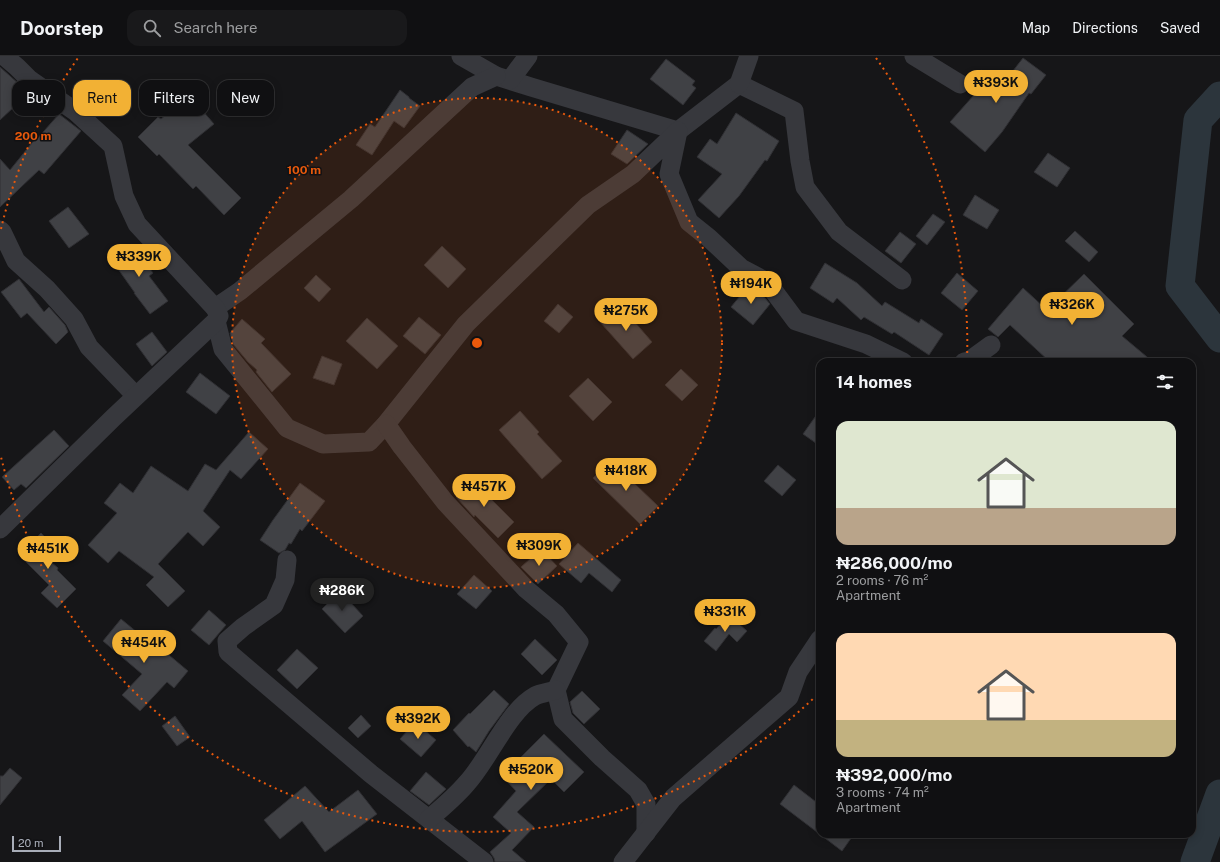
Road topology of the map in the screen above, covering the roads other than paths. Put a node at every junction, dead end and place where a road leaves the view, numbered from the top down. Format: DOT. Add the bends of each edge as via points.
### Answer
graph roads {
  1 [pos="4,56"];
  2 [pos="461,56"];
  3 [pos="528,56"];
  4 [pos="749,56"];
  5 [pos="914,56"];
  6 [pos="503,78"];
  7 [pos="739,84"];
  8 [pos="960,84"];
  9 [pos="678,131"];
  10 [pos="0,230"];
  11 [pos="902,280"];
  12 [pos="216,315"];
  13 [pos="991,345"];
  14 [pos="895,358"];
  15 [pos="972,358"];
  16 [pos="136,396"];
  17 [pos="386,424"];
  18 [pos="0,529"];
  19 [pos="287,560"];
  20 [pos="816,645"];
  21 [pos="556,690"];
  22 [pos="638,790"];
  23 [pos="673,798"];
  24 [pos="429,819"];
  25 [pos="646,833"];
  26 [pos="484,862"];
  27 [pos="623,862"];
  1 -- 12 [label="street" via="29,79 76,112 113,146 124,196 136,224"];
  2 -- 6 [label="street"];
  3 -- 6 [label="street"];
  4 -- 7 [label="street"];
  5 -- 8 [label="street"];
  6 -- 9 [label="street"];
  6 -- 12 [label="street" via="472,87 351,199 240,291"];
  7 -- 9 [label="street"];
  7 -- 11 [label="street" via="794,111 805,187 839,232"];
  9 -- 14 [label="street" via="669,174 690,222 741,268 767,282 796,321 866,344"];
  9 -- 17 [label="street" via="633,174 588,205 466,324"];
  10 -- 16 [label="street" via="16,261 48,289 74,319 89,347"];
  12 -- 16 [label="street"];
  12 -- 17 [label="street" via="223,349 287,428 323,444 331,444 369,442"];
  13 -- 15 [label="street"];
  16 -- 18 [label="street"];
  17 -- 21 [label="street" via="445,502 526,589 556,614 579,642"];
  19 -- 24 [label="street" via="285,580 274,605 227,641 228,652 371,774"];
  20 -- 23 [label="street" via="798,672 789,697"];
  21 -- 22 [label="street" via="563,719"];
  21 -- 24 [label="street" via="536,696 523,705 467,784"];
  22 -- 23 [label="street" via="652,796"];
  22 -- 25 [label="street" via="646,804"];
  23 -- 25 [label="street"];
  24 -- 26 [label="street"];
  25 -- 27 [label="street"];
}
